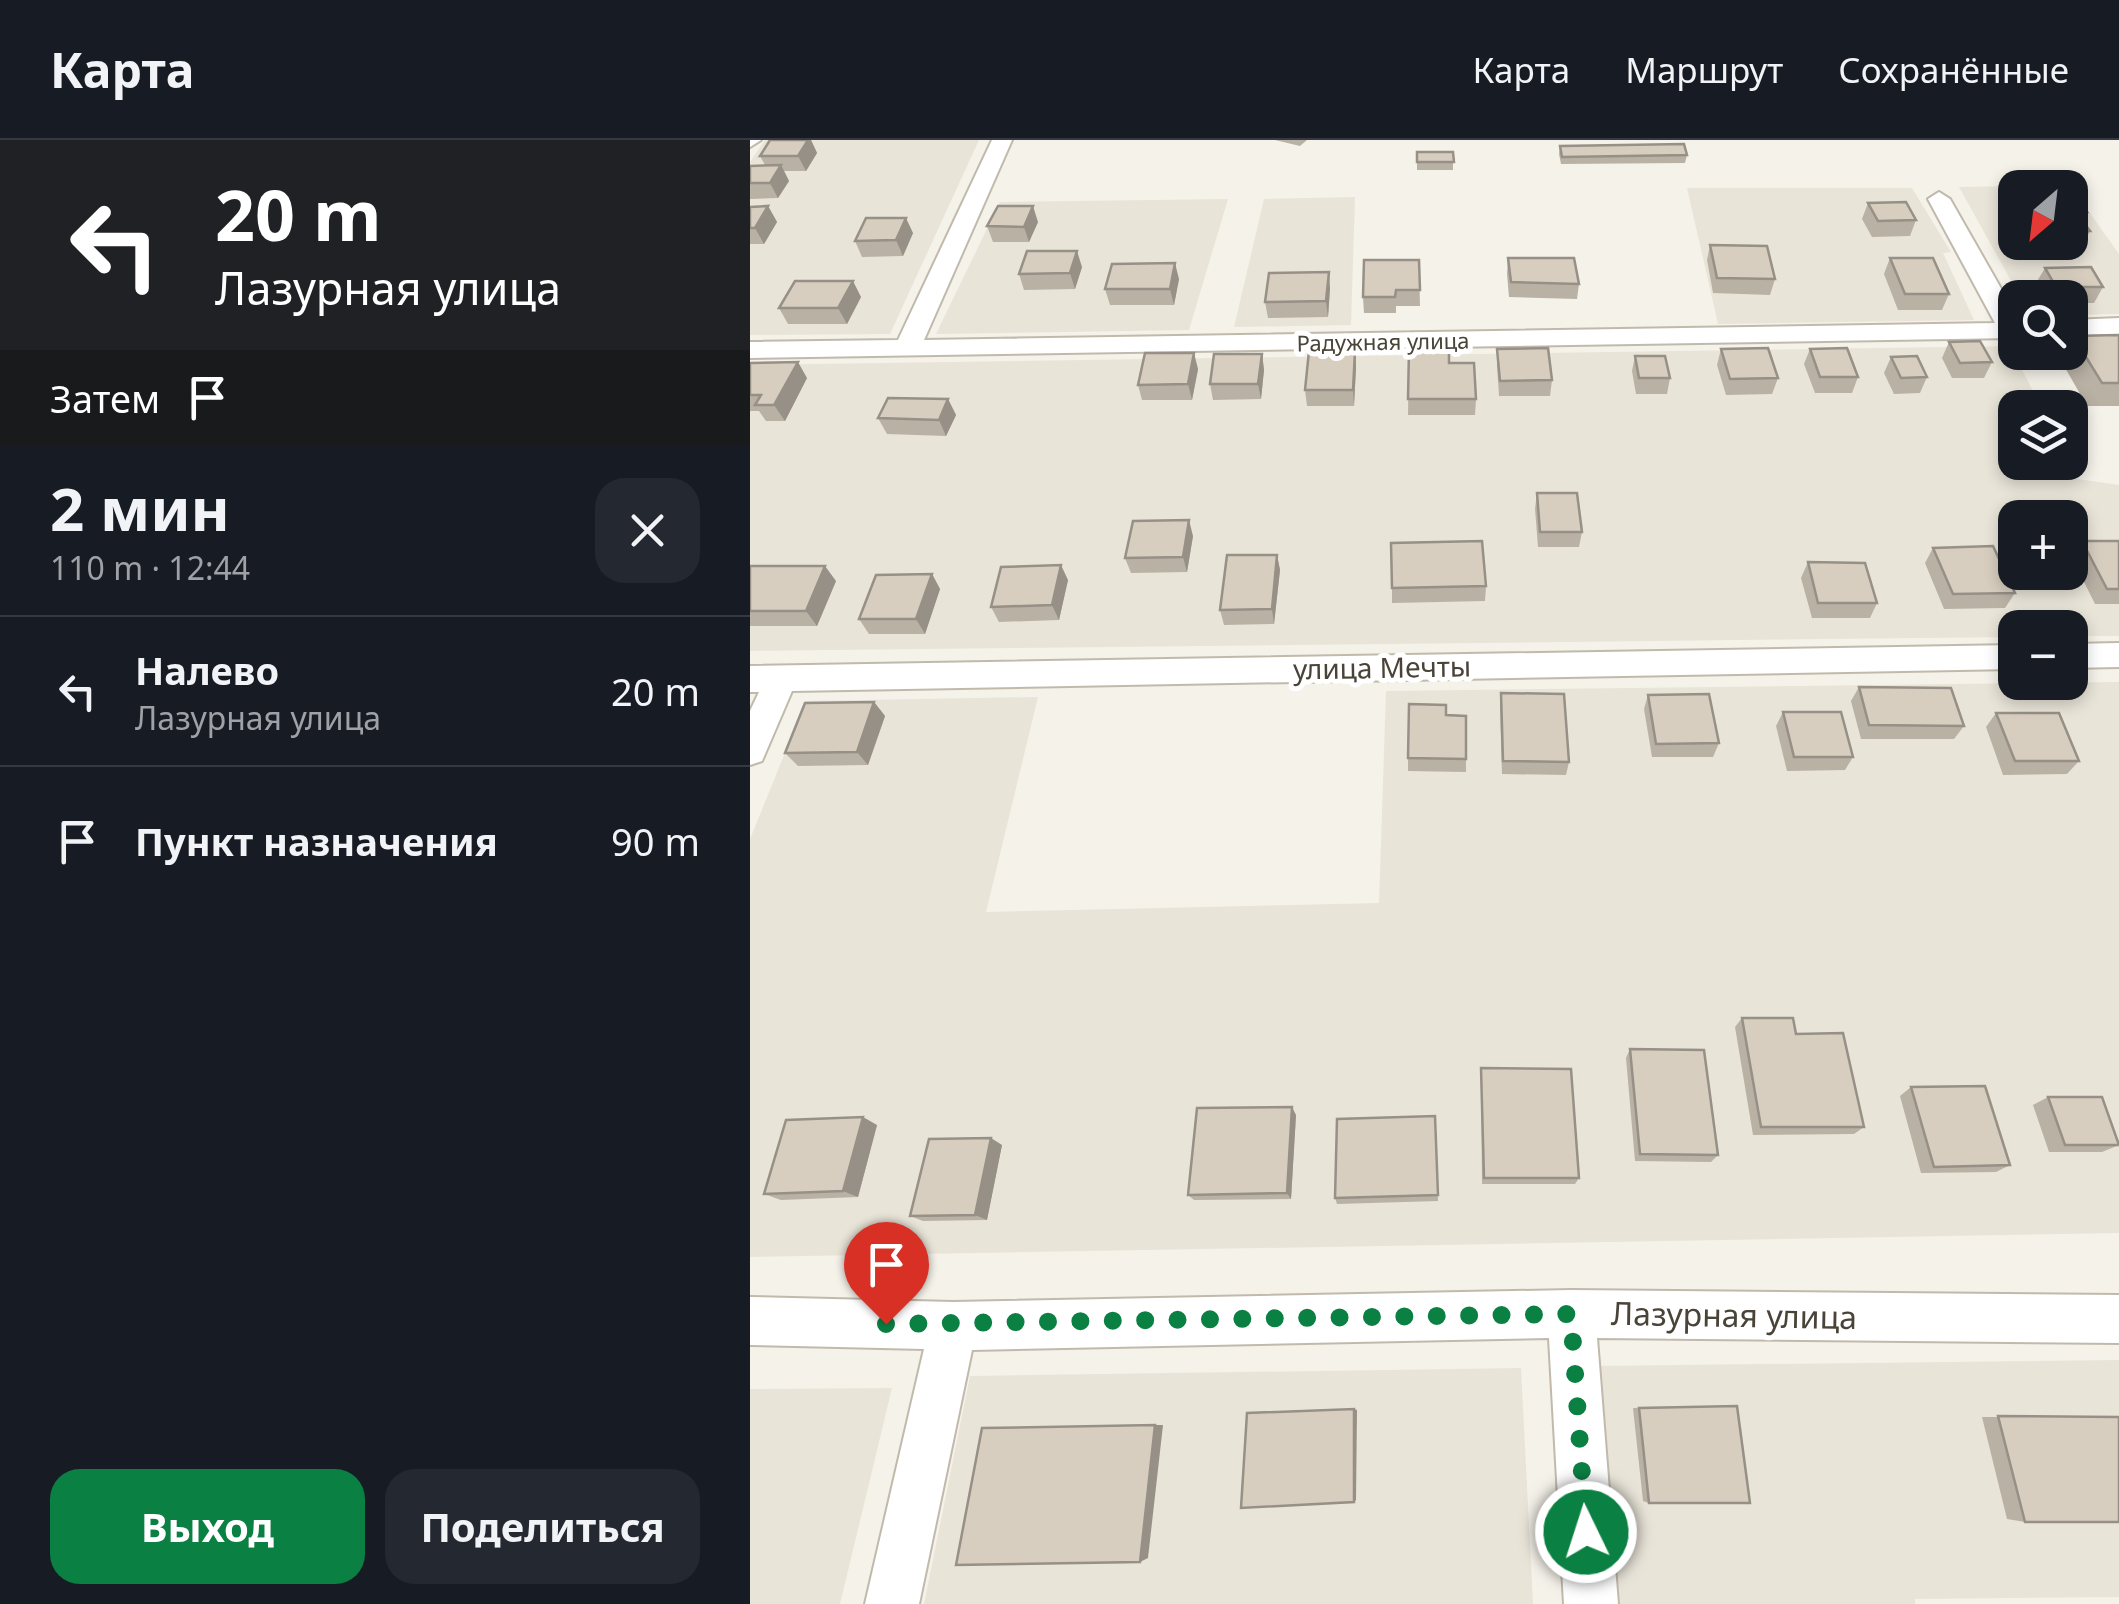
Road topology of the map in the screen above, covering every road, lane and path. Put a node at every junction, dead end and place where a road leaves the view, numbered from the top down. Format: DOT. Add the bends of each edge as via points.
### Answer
graph roads {
  1 [pos="1002,140"];
  2 [pos="1940,199"];
  3 [pos="1998,303"];
  4 [pos="2119,326"];
  5 [pos="2088,327"];
  6 [pos="1998,330"];
  7 [pos="907,349"];
  8 [pos="750,350"];
  9 [pos="2119,655"];
  10 [pos="2088,656"];
  11 [pos="1998,657"];
  12 [pos="766,678"];
  13 [pos="750,751"];
  14 [pos="1571,1314"];
  15 [pos="2119,1319"];
  16 [pos="750,1321"];
  17 [pos="953,1326"];
  18 [pos="892,1604"];
  19 [pos="1591,1604"];
  1 -- 7 [label="street"];
  2 -- 3 [label="street"];
  4 -- 5 [label="street"];
  6 -- 7 [label="street, Радужная улица"];
  7 -- 8 [label="street, Радужная улица"];
  9 -- 10 [label="street"];
  11 -- 12 [label="street, улица Мечты"];
  12 -- 13 [label="street"];
  14 -- 15 [label="street, Лазурная улица"];
  14 -- 17 [label="street, Лазурная улица"];
  14 -- 19 [label="street"];
  16 -- 17 [label="street, Лазурная улица"];
  17 -- 18 [label="street"];
}
